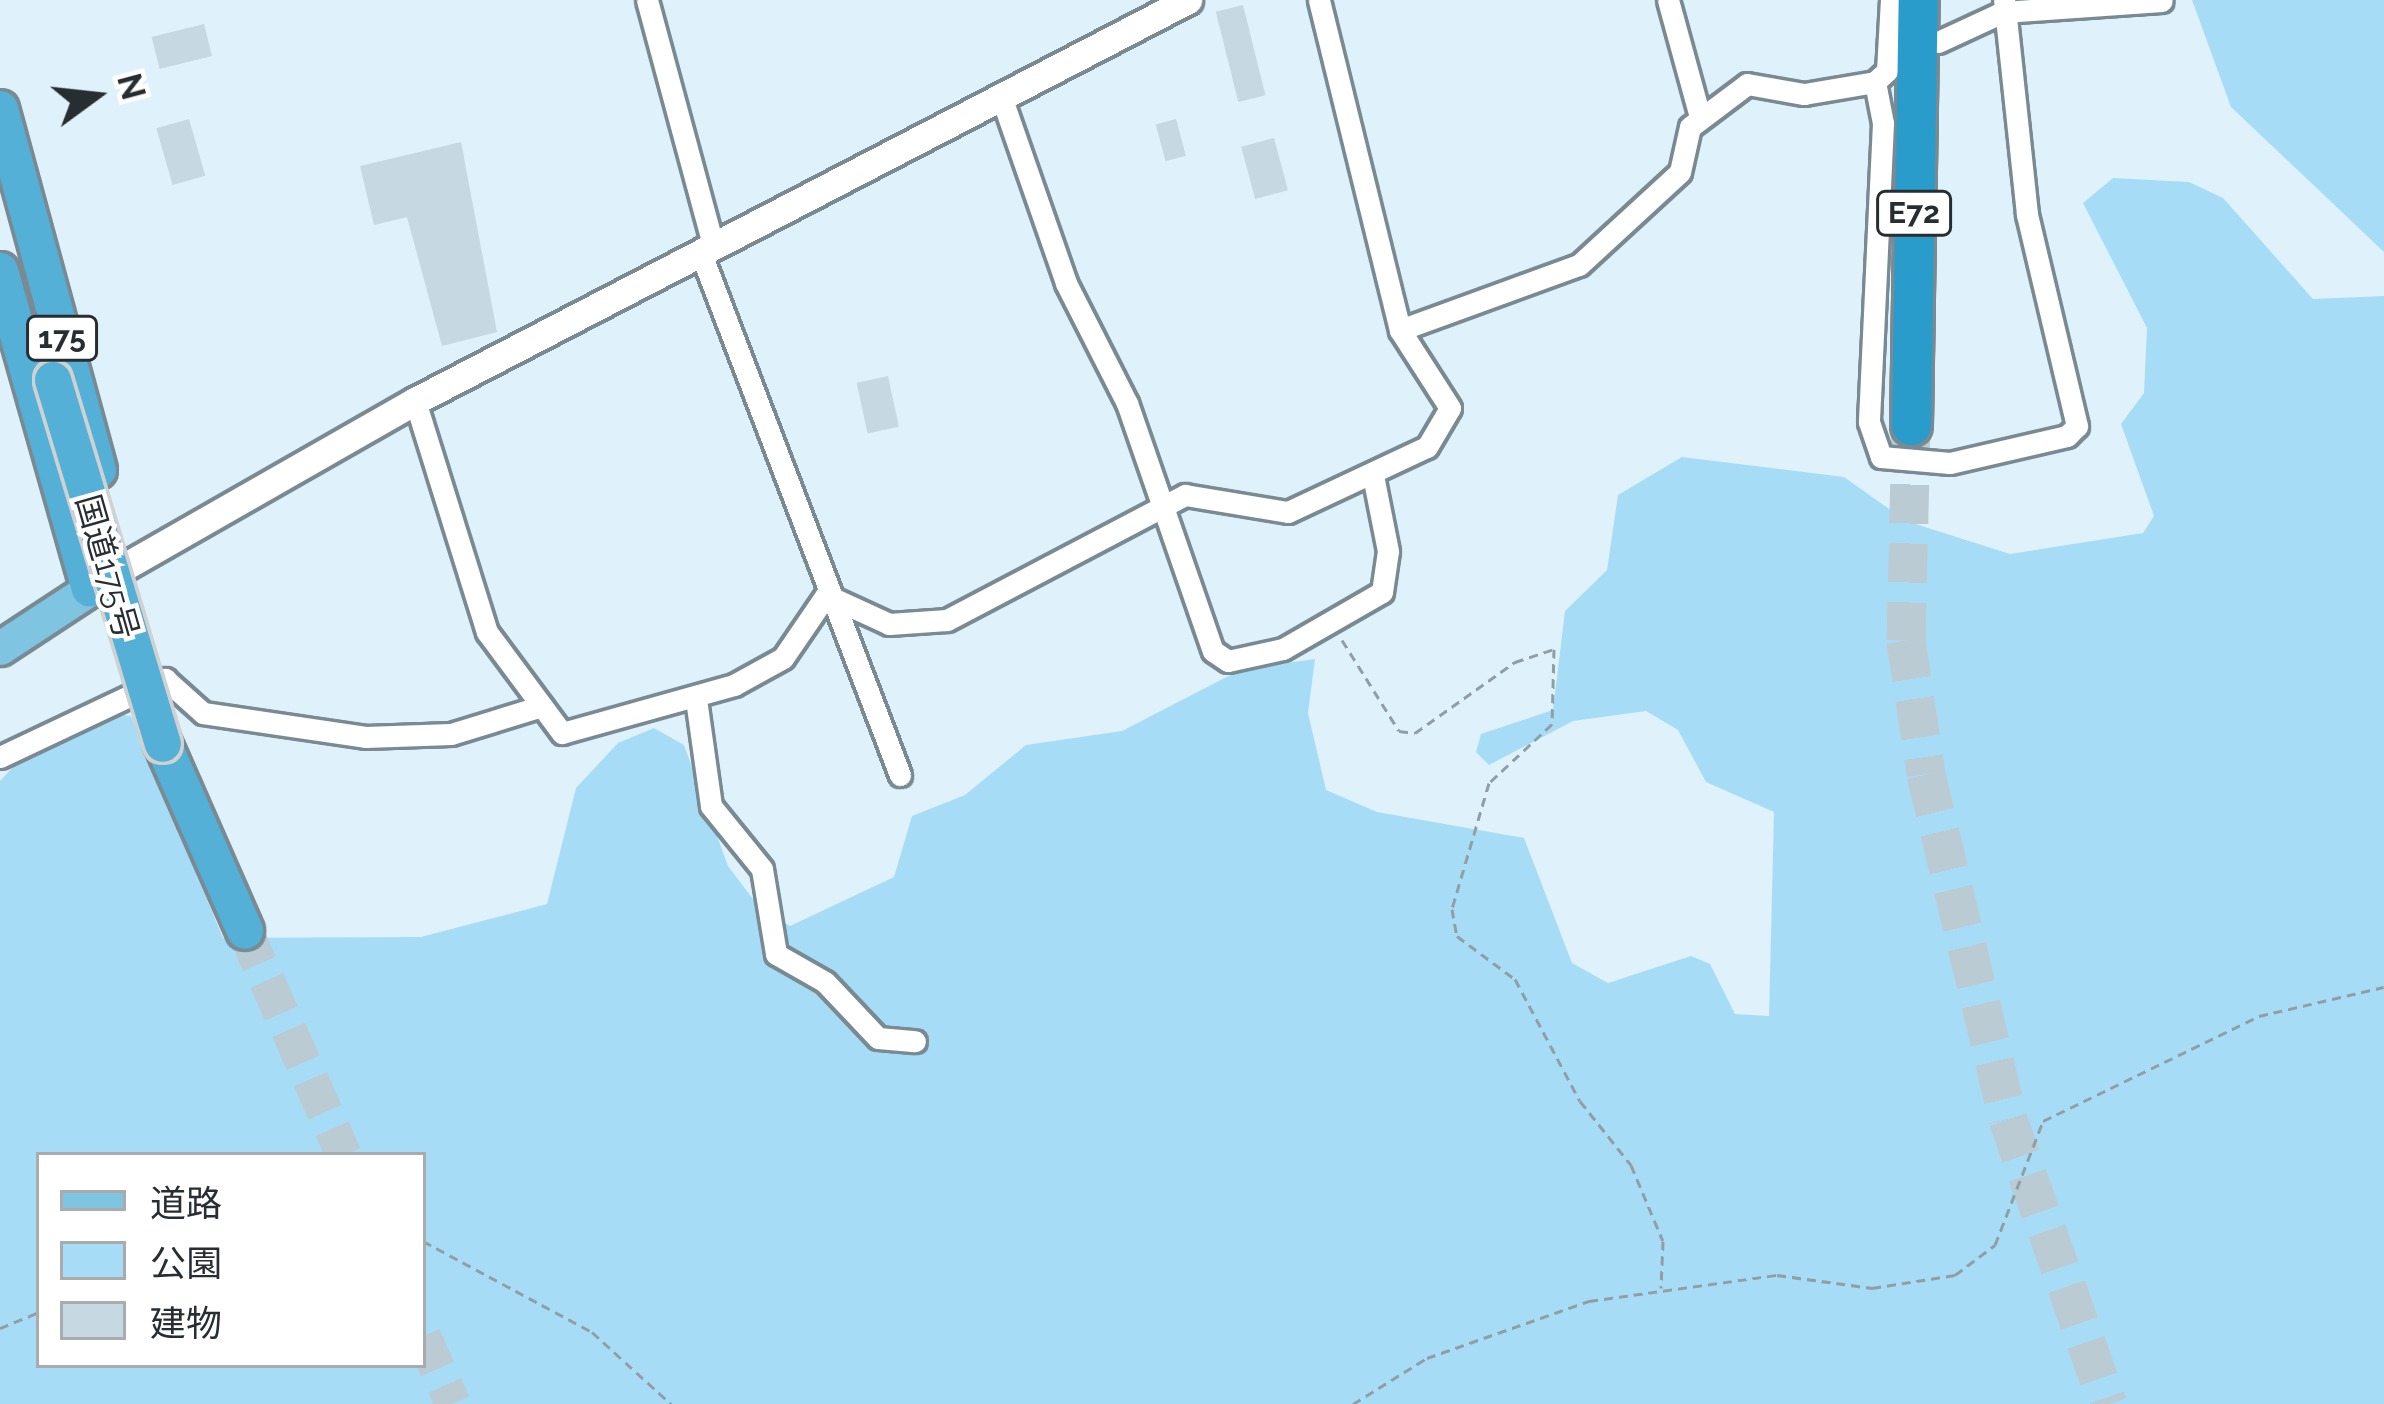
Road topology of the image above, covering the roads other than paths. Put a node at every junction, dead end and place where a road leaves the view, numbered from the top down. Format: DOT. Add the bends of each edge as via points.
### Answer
graph roads {
  1 [pos="647,0"];
  2 [pos="1188,0"];
  3 [pos="1319,0"];
  4 [pos="1668,0"];
  5 [pos="1891,0"];
  6 [pos="1918,0"];
  7 [pos="2162,1"];
  8 [pos="2004,6"];
  9 [pos="1938,42"];
  10 [pos="1875,82"];
  11 [pos="1001,96"];
  12 [pos="0,109"];
  13 [pos="1700,117"];
  14 [pos="0,191"];
  15 [pos="706,248"];
  16 [pos="0,272"];
  17 [pos="1400,330"];
  18 [pos="415,400"];
  19 [pos="1911,425"];
  20 [pos="1373,475"];
  21 [pos="1162,504"];
  22 [pos="124,567"];
  23 [pos="90,588"];
  24 [pos="826,595"];
  25 [pos="0,647"];
  26 [pos="695,699"];
  27 [pos="542,706"];
  28 [pos="0,757"];
  29 [pos="900,775"];
  30 [pos="245,931"];
  31 [pos="915,1041"];
  1 -- 15 [label="street"];
  2 -- 11 [label="street"];
  3 -- 17 [label="street"];
  4 -- 13 [label="street"];
  5 -- 10 [label="street" via="1887,70"];
  6 -- 19 [label="highway, E72"];
  7 -- 8 [label="street"];
  8 -- 9 [label="street"];
  8 -- 10 [label="street" via="2027,214 2074,407 2067,436 1950,463 1881,457 1869,422 1883,123"];
  10 -- 13 [label="street" via="1804,94 1747,84"];
  11 -- 15 [label="street"];
  11 -- 21 [label="street"];
  12 -- 22 [label="highway, 175"];
  13 -- 17 [label="street" via="1681,172 1579,265"];
  14 -- 30 [label="highway, 国道175号 / 175, bridge" via="164,744"];
  15 -- 18 [label="street"];
  15 -- 24 [label="street"];
  16 -- 23 [label="highway, 175"];
  17 -- 20 [label="street" via="1450,408 1427,447"];
  18 -- 22 [label="street"];
  18 -- 27 [label="street" via="487,632"];
  20 -- 21 [label="street" via="1288,512 1216,492"];
  20 -- 21 [label="street" via="1388,575 1366,608 1254,658 1213,652"];
  21 -- 24 [label="street" via="972,613 889,624"];
  22 -- 23 [label="main road"];
  23 -- 25 [label="main road"];
  24 -- 26 [label="street" via="782,658"];
  24 -- 29 [label="street"];
  26 -- 27 [label="street" via="562,733"];
  26 -- 31 [label="street" via="711,806 772,892 776,954 825,982 878,1038"];
  27 -- 28 [label="street" via="451,734 365,737 203,713 165,679"];
}
